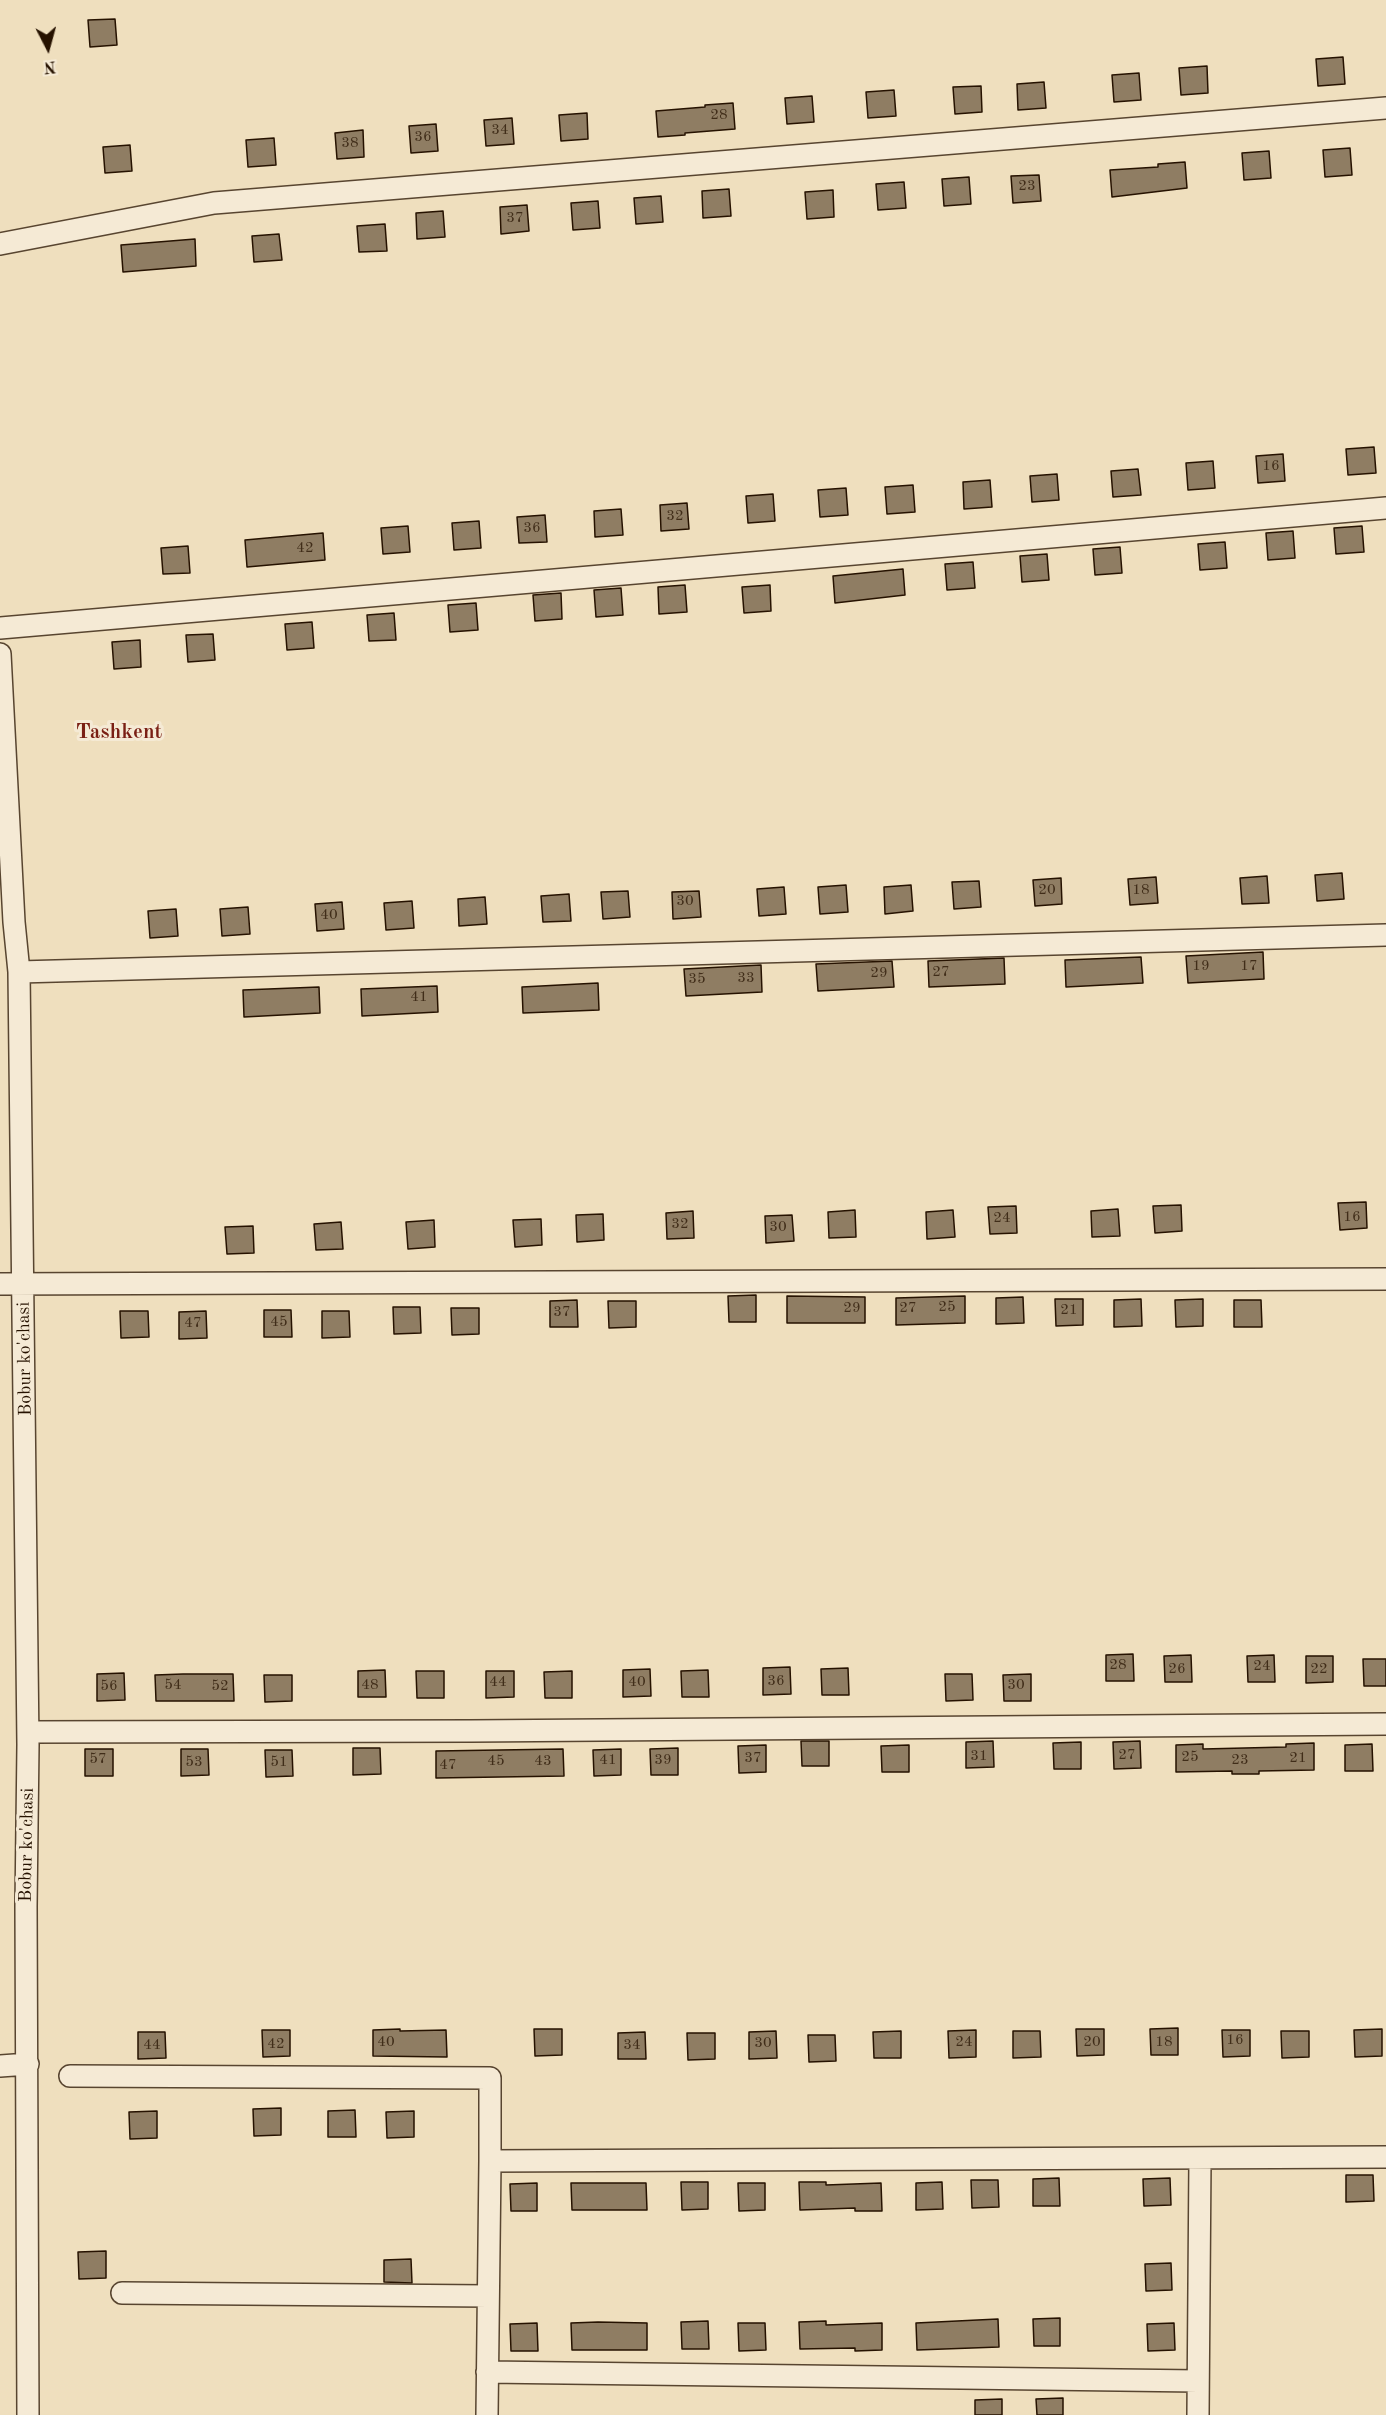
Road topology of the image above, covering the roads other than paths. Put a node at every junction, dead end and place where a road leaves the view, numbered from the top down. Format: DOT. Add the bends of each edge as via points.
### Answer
graph roads {
  1 [pos="1386,108"];
  2 [pos="0,244"];
  3 [pos="1386,508"];
  4 [pos="0,628"];
  5 [pos="0,654"];
  6 [pos="7,922"];
  7 [pos="1386,935"];
  8 [pos="20,972"];
  9 [pos="1386,1279"];
  10 [pos="24,1283"];
  11 [pos="0,1284"];
  12 [pos="1386,1724"];
  13 [pos="28,1732"];
  14 [pos="28,2064"];
  15 [pos="0,2066"];
  16 [pos="69,2076"];
  17 [pos="1386,2157"];
  18 [pos="1200,2159"];
  19 [pos="490,2161"];
  20 [pos="122,2293"];
  21 [pos="488,2296"];
  22 [pos="487,2373"];
  23 [pos="1198,2381"];
  24 [pos="28,2415"];
  25 [pos="487,2415"];
  26 [pos="1197,2415"];
  1 -- 2 [label="street" via="214,203"];
  3 -- 4 [label="street"];
  5 -- 6 [label="street, Bobur ko'chasi"];
  6 -- 8 [label="street, Bobur ko'chasi"];
  7 -- 8 [label="street"];
  8 -- 10 [label="street, Bobur ko'chasi"];
  9 -- 10 [label="street"];
  10 -- 11 [label="street"];
  10 -- 13 [label="street, Bobur ko'chasi"];
  12 -- 13 [label="street"];
  13 -- 14 [label="street, Bobur ko'chasi"];
  14 -- 15 [label="street"];
  14 -- 24 [label="street, Bobur ko'chasi"];
  16 -- 19 [label="street" via="490,2078"];
  17 -- 18 [label="street"];
  18 -- 19 [label="street"];
  18 -- 23 [label="street"];
  19 -- 21 [label="street"];
  20 -- 21 [label="street"];
  21 -- 22 [label="street"];
  22 -- 23 [label="street"];
  22 -- 25 [label="street"];
  23 -- 26 [label="street"];
}
